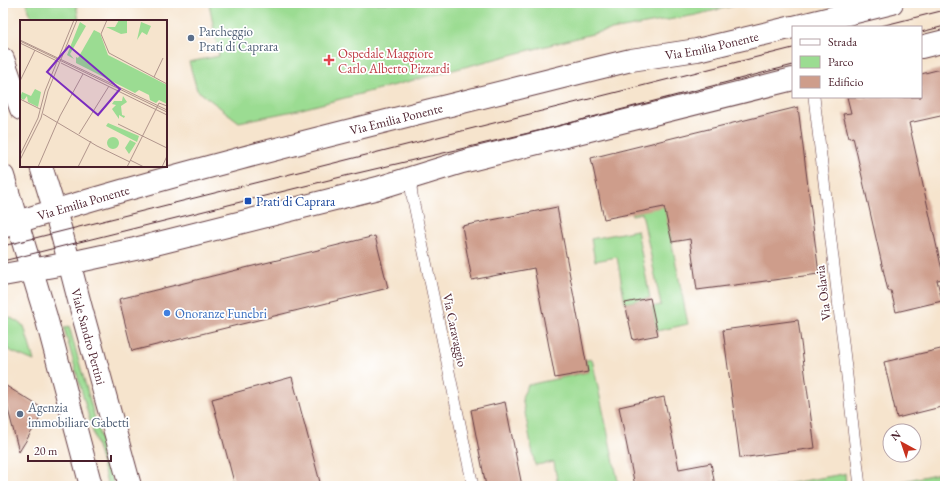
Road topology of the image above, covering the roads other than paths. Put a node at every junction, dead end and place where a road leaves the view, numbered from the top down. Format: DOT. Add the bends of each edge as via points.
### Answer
graph roads {
  1 [pos="892,3"];
  2 [pos="798,26"];
  3 [pos="792,27"];
  4 [pos="945,41"];
  5 [pos="922,47"];
  6 [pos="3,59"];
  7 [pos="792,79"];
  8 [pos="814,98"];
  9 [pos="20,106"];
  10 [pos="42,167"];
  11 [pos="3,176"];
  12 [pos="410,179"];
  13 [pos="55,210"];
  14 [pos="10,224"];
  15 [pos="70,263"];
  16 [pos="31,269"];
  17 [pos="3,275"];
  18 [pos="91,486"];
  19 [pos="130,486"];
  20 [pos="473,486"];
  21 [pos="860,486"];
  1 -- 2 [label="main road, Via Emilia Ponente"];
  3 -- 13 [label="main road, Via Emilia Ponente" via="697,50 631,60 594,69 281,148"];
  4 -- 5 [label="main road"];
  6 -- 9 [label="main road"];
  7 -- 12 [label="main road" via="462,162"];
  8 -- 21 [label="lane, Via Oslavia"];
  10 -- 13 [label="main road, Viale Sandro Pertini"];
  11 -- 14 [label="main road"];
  12 -- 15 [label="main road"];
  12 -- 20 [label="lane, Via Caravaggio"];
  13 -- 14 [label="main road, Via Emilia Ponente"];
  13 -- 15 [label="main road, Viale Sandro Pertini"];
  14 -- 16 [label="main road"];
  15 -- 16 [label="main road"];
  15 -- 19 [label="main road, Viale Sandro Pertini"];
  16 -- 17 [label="main road"];
  16 -- 18 [label="main road"];
}
